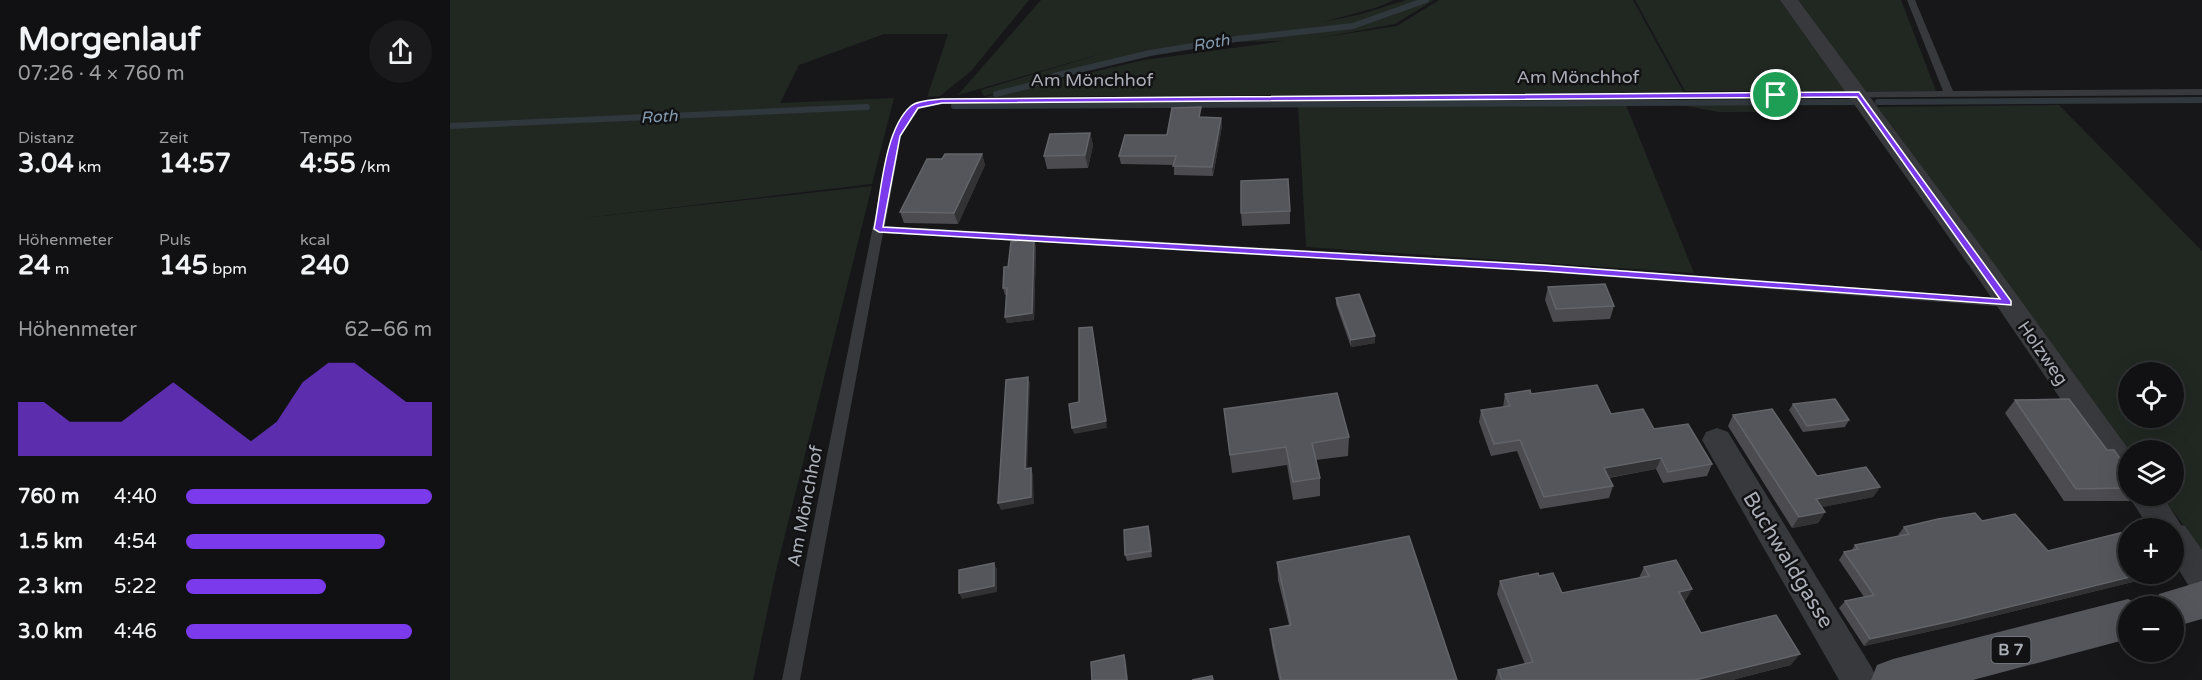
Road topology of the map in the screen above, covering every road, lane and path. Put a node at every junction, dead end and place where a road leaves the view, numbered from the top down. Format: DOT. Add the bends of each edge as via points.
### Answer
graph roads {
  1 [pos="1789,0"];
  2 [pos="1911,0"];
  3 [pos="2202,92"];
  4 [pos="1949,93"];
  5 [pos="1859,94"];
  6 [pos="879,229"];
  7 [pos="2008,303"];
  8 [pos="1717,440"];
  9 [pos="2118,459"];
  10 [pos="2184,551"];
  11 [pos="2202,576"];
  12 [pos="2202,600"];
  13 [pos="2184,605"];
  14 [pos="2118,622"];
  15 [pos="791,680"];
  16 [pos="1859,680"];
  17 [pos="1893,680"];
  1 -- 5 [label="street, Holzweg"];
  2 -- 4 [label="lane"];
  3 -- 4 [label="lane, Am Mönchhof"];
  4 -- 5 [label="lane, Am Mönchhof"];
  5 -- 6 [label="lane, Am Mönchhof" via="936,102 915,106 896,136"];
  5 -- 7 [label="street, Holzweg"];
  6 -- 7 [label="lane" via="1543,268"];
  6 -- 15 [label="lane, Am Mönchhof"];
  7 -- 9 [label="street, Holzweg"];
  8 -- 16 [label="street, Buchwaldgasse"];
  10 -- 11 [label="street"];
  12 -- 13 [label="main road"];
  14 -- 17 [label="main road, B 7"];
}
